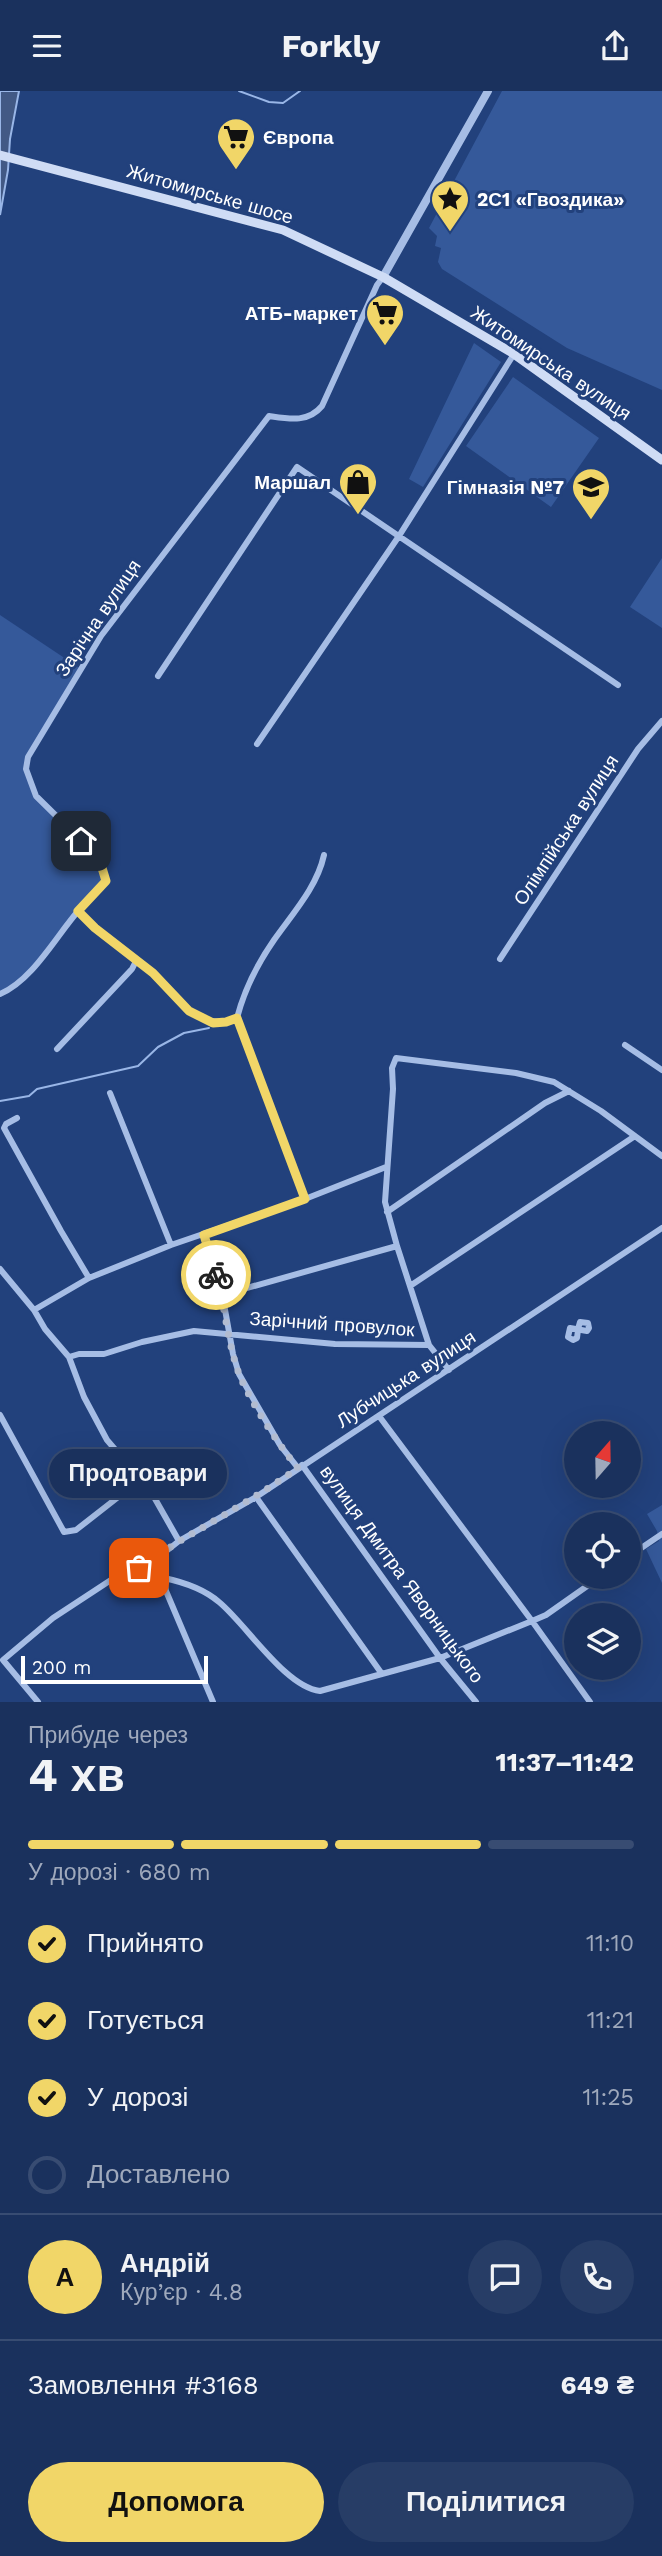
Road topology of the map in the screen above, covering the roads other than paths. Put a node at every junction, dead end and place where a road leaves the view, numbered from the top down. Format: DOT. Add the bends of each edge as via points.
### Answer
graph roads {
  1 [pos="488,91"];
  2 [pos="0,155"];
  3 [pos="383,277"];
  4 [pos="514,354"];
  5 [pos="662,460"];
  6 [pos="399,536"];
  7 [pos="158,676"];
  8 [pos="618,685"];
  9 [pos="662,721"];
  10 [pos="257,744"];
  11 [pos="324,855"];
  12 [pos="78,911"];
  13 [pos="500,959"];
  14 [pos="136,961"];
  15 [pos="0,993"];
  16 [pos="237,1018"];
  17 [pos="625,1045"];
  18 [pos="57,1049"];
  19 [pos="662,1070"];
  20 [pos="569,1091"];
  21 [pos="110,1093"];
  22 [pos="17,1118"];
  23 [pos="2,1129"];
  24 [pos="635,1136"];
  25 [pos="662,1156"];
  26 [pos="386,1167"];
  27 [pos="305,1199"];
  28 [pos="387,1212"];
  29 [pos="662,1228"];
  30 [pos="204,1235"];
  31 [pos="171,1245"];
  32 [pos="397,1246"];
  33 [pos="0,1269"];
  34 [pos="89,1277"];
  35 [pos="410,1286"];
  36 [pos="222,1295"];
  37 [pos="34,1310"];
  38 [pos="229,1333"];
  39 [pos="429,1345"];
  40 [pos="69,1357"];
  41 [pos="449,1370"];
  42 [pos="0,1415"];
  43 [pos="379,1416"];
  44 [pos="300,1466"];
  45 [pos="140,1480"];
  46 [pos="256,1497"];
  47 [pos="662,1534"];
  48 [pos="179,1541"];
  49 [pos="641,1548"];
  50 [pos="162,1554"];
  51 [pos="164,1579"];
  52 [pos="583,1589"];
  53 [pos="532,1621"];
  54 [pos="440,1658"];
  55 [pos="382,1674"];
  56 [pos="38,1702"];
  57 [pos="213,1702"];
  58 [pos="476,1702"];
  59 [pos="590,1702"];
  1 -- 3 [label="street"];
  2 -- 3 [label="main road, Житомирське шосе" via="283,230"];
  3 -- 4 [label="main road, Житомирська вулиця"];
  3 -- 12 [label="street, Зарічна вулиця" via="322,406 305,418 269,416 101,636 28,757 26,769 36,796 99,858 106,881"];
  4 -- 5 [label="main road, Житомирська вулиця"];
  4 -- 6 [label="street"];
  6 -- 7 [label="street" via="297,467"];
  6 -- 8 [label="street"];
  6 -- 10 [label="street"];
  9 -- 13 [label="street, Олімпійська вулиця" via="638,749"];
  11 -- 16 [label="street" via="310,889 272,943 242,998"];
  12 -- 14 [label="street"];
  12 -- 15 [label="street, Зарічна вулиця" via="23,978"];
  14 -- 16 [label="street" via="201,1019 213,1023"];
  14 -- 18 [label="street"];
  16 -- 27 [label="street"];
  17 -- 19 [label="street"];
  20 -- 24 [label="street"];
  20 -- 26 [label="street" via="535,1076 397,1058 392,1068"];
  20 -- 28 [label="street"];
  21 -- 31 [label="street"];
  22 -- 23 [label="street"];
  23 -- 34 [label="street"];
  24 -- 25 [label="street"];
  24 -- 35 [label="street"];
  26 -- 27 [label="street"];
  26 -- 28 [label="street"];
  27 -- 30 [label="street"];
  28 -- 32 [label="street"];
  29 -- 41 [label="street, Лубчицька вулиця"];
  30 -- 31 [label="street"];
  30 -- 36 [label="street, вулиця Дмитра Яворницького"];
  31 -- 34 [label="street"];
  32 -- 35 [label="street"];
  32 -- 36 [label="street"];
  33 -- 37 [label="street"];
  34 -- 37 [label="street"];
  35 -- 39 [label="street"];
  36 -- 38 [label="street, вулиця Дмитра Яворницького"];
  37 -- 40 [label="street"];
  38 -- 39 [label="street, Зарічний провулок" via="335,1344"];
  38 -- 40 [label="street, Зарічний провулок" via="173,1334 104,1354"];
  38 -- 44 [label="street, вулиця Дмитра Яворницького" via="239,1374 280,1445"];
  39 -- 41 [label="street"];
  40 -- 45 [label="street" via="107,1440"];
  41 -- 43 [label="street, Лубчицька вулиця"];
  42 -- 45 [label="street" via="64,1532 76,1529"];
  43 -- 44 [label="street, Лубчицька вулиця"];
  43 -- 53 [label="street"];
  44 -- 46 [label="street, Лубчицька вулиця"];
  44 -- 54 [label="street, вулиця Дмитра Яворницького"];
  45 -- 48 [label="street"];
  46 -- 48 [label="street, Лубчицька вулиця"];
  46 -- 55 [label="street"];
  47 -- 49 [label="street"];
  48 -- 50 [label="street, Лубчицька вулиця"];
  50 -- 51 [label="street"];
  50 -- 56 [label="street, Лубчицька вулиця" via="117,1576 64,1611 3,1660"];
  51 -- 55 [label="street" via="219,1601 259,1646 310,1690"];
  51 -- 57 [label="street"];
  52 -- 53 [label="street"];
  53 -- 54 [label="street"];
  53 -- 59 [label="street"];
  54 -- 55 [label="street"];
  54 -- 58 [label="street, вулиця Дмитра Яворницького"];
}
